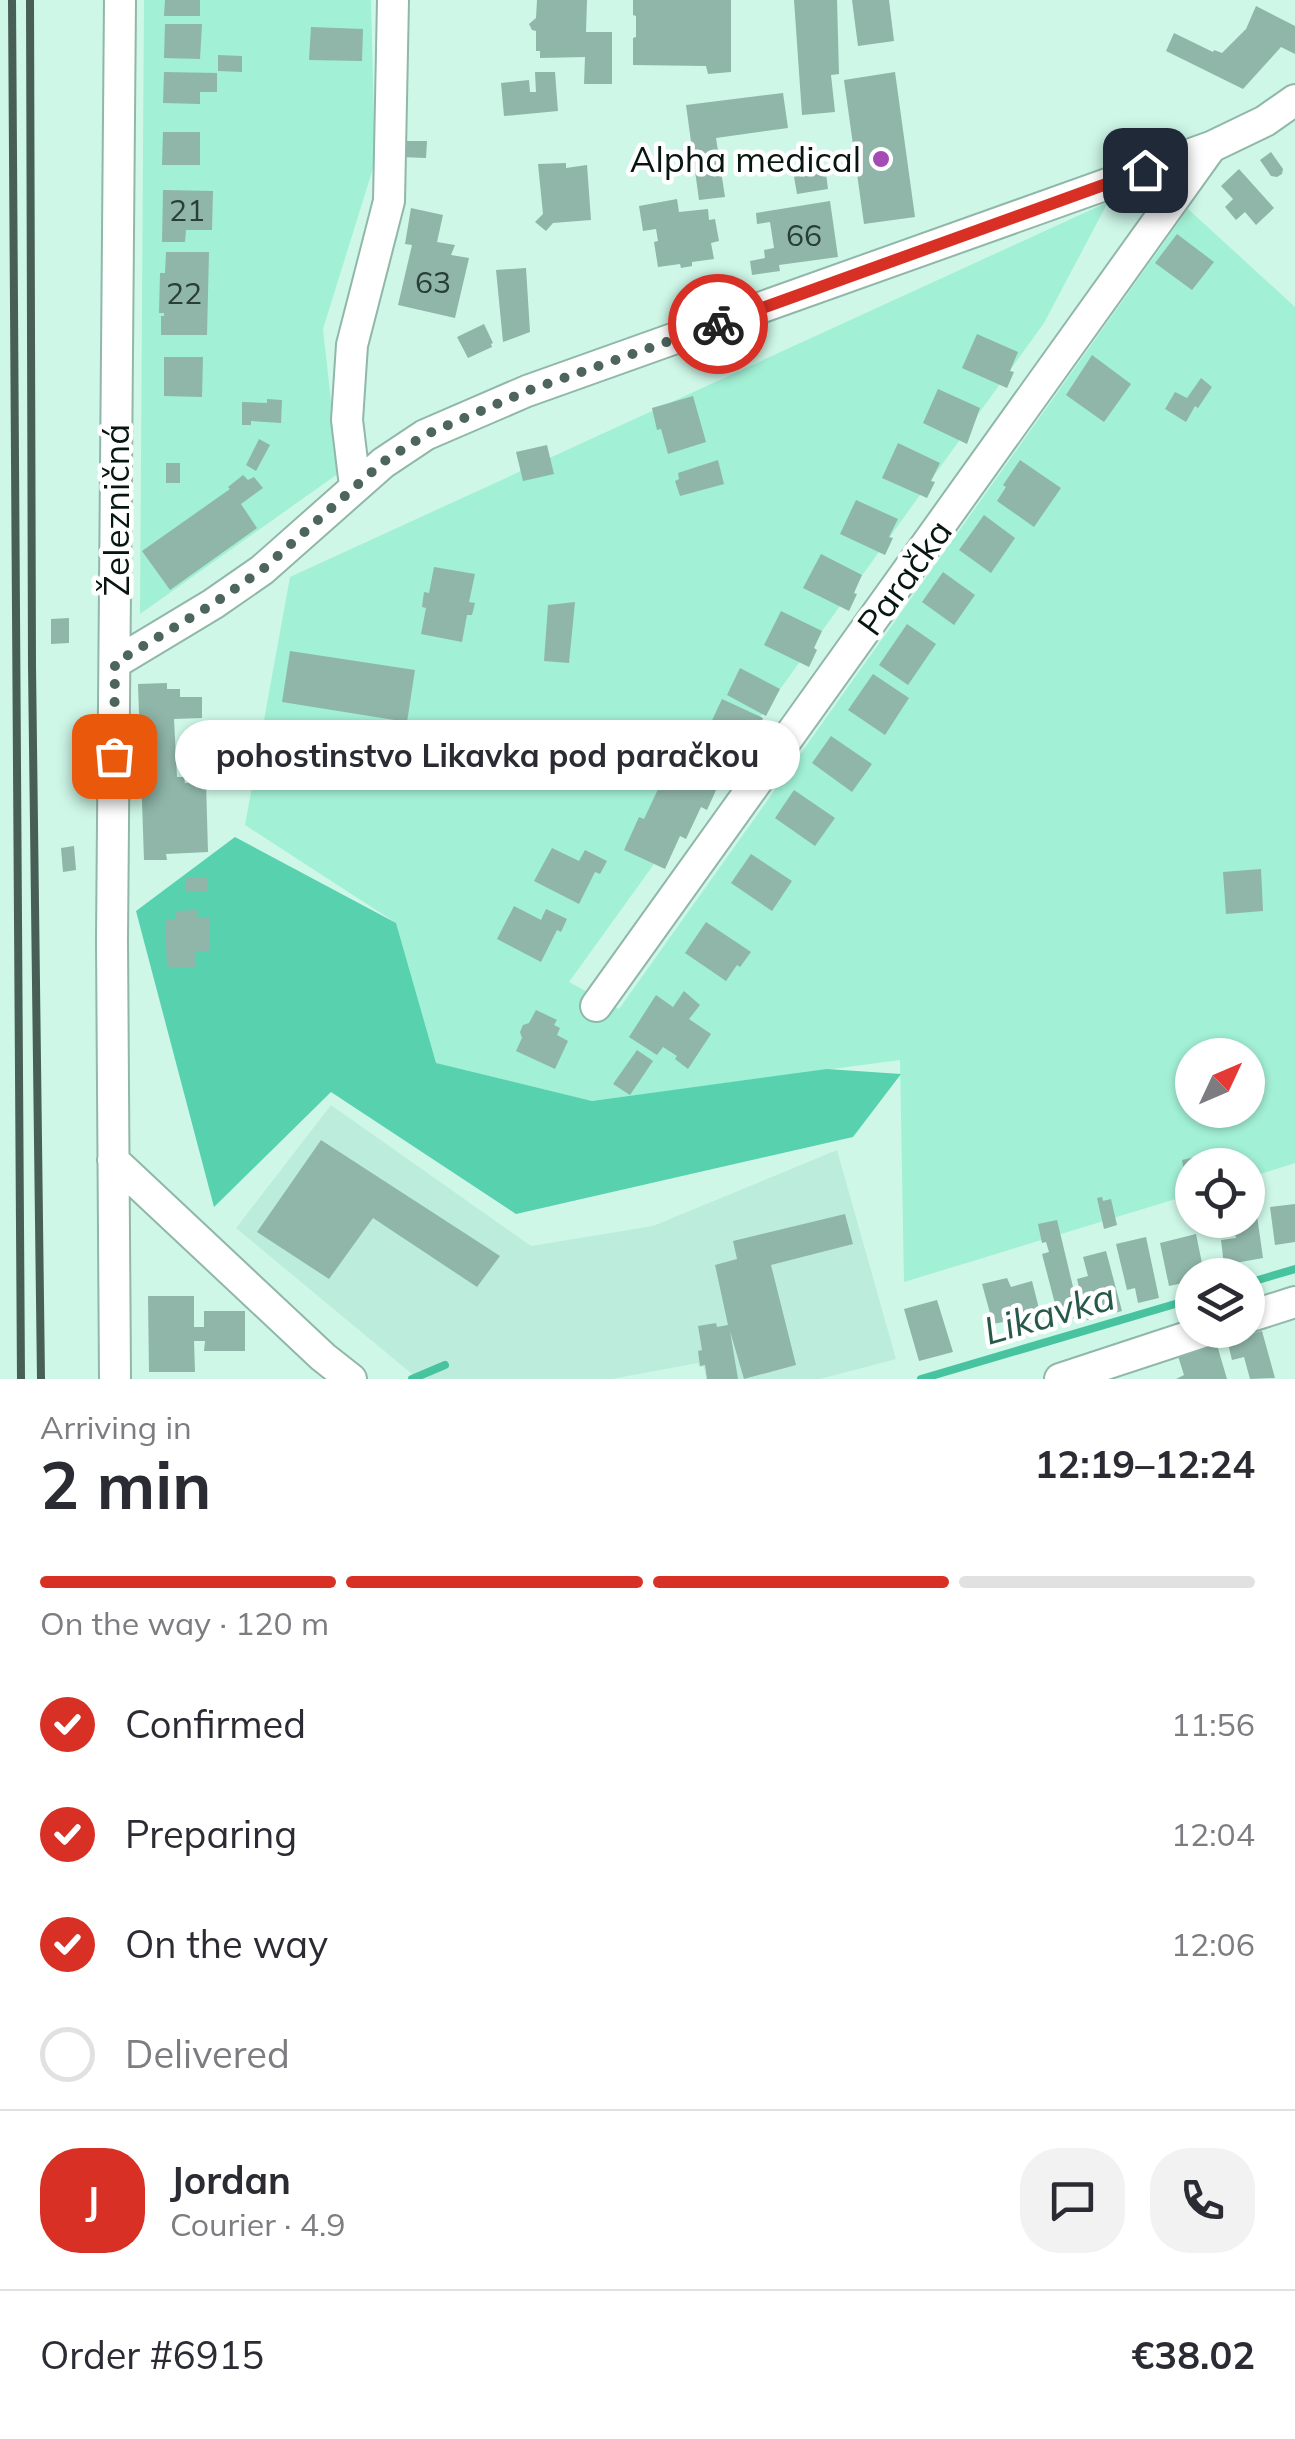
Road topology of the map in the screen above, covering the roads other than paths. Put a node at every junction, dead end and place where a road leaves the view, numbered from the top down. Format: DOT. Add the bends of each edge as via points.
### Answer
graph roads {
  1 [pos="120,0"];
  2 [pos="393,0"];
  3 [pos="1295,100"];
  4 [pos="1210,147"];
  5 [pos="355,486"];
  6 [pos="115,663"];
  7 [pos="596,1006"];
  8 [pos="112,1160"];
  9 [pos="1295,1302"];
  10 [pos="1265,1312"];
  11 [pos="1175,1341"];
  12 [pos="115,1379"];
  13 [pos="351,1379"];
  14 [pos="1060,1379"];
  1 -- 6 [label="street, Železničná"];
  2 -- 5 [label="street" via="390,201 352,344 347,420"];
  3 -- 4 [label="street"];
  4 -- 5 [label="street" via="527,391 425,435"];
  4 -- 7 [label="street, Paračka"];
  5 -- 6 [label="street" via="262,570"];
  6 -- 8 [label="street, Železničná"];
  8 -- 12 [label="street, Železničná"];
  8 -- 13 [label="street"];
  9 -- 10 [label="street"];
  11 -- 14 [label="street"];
}
